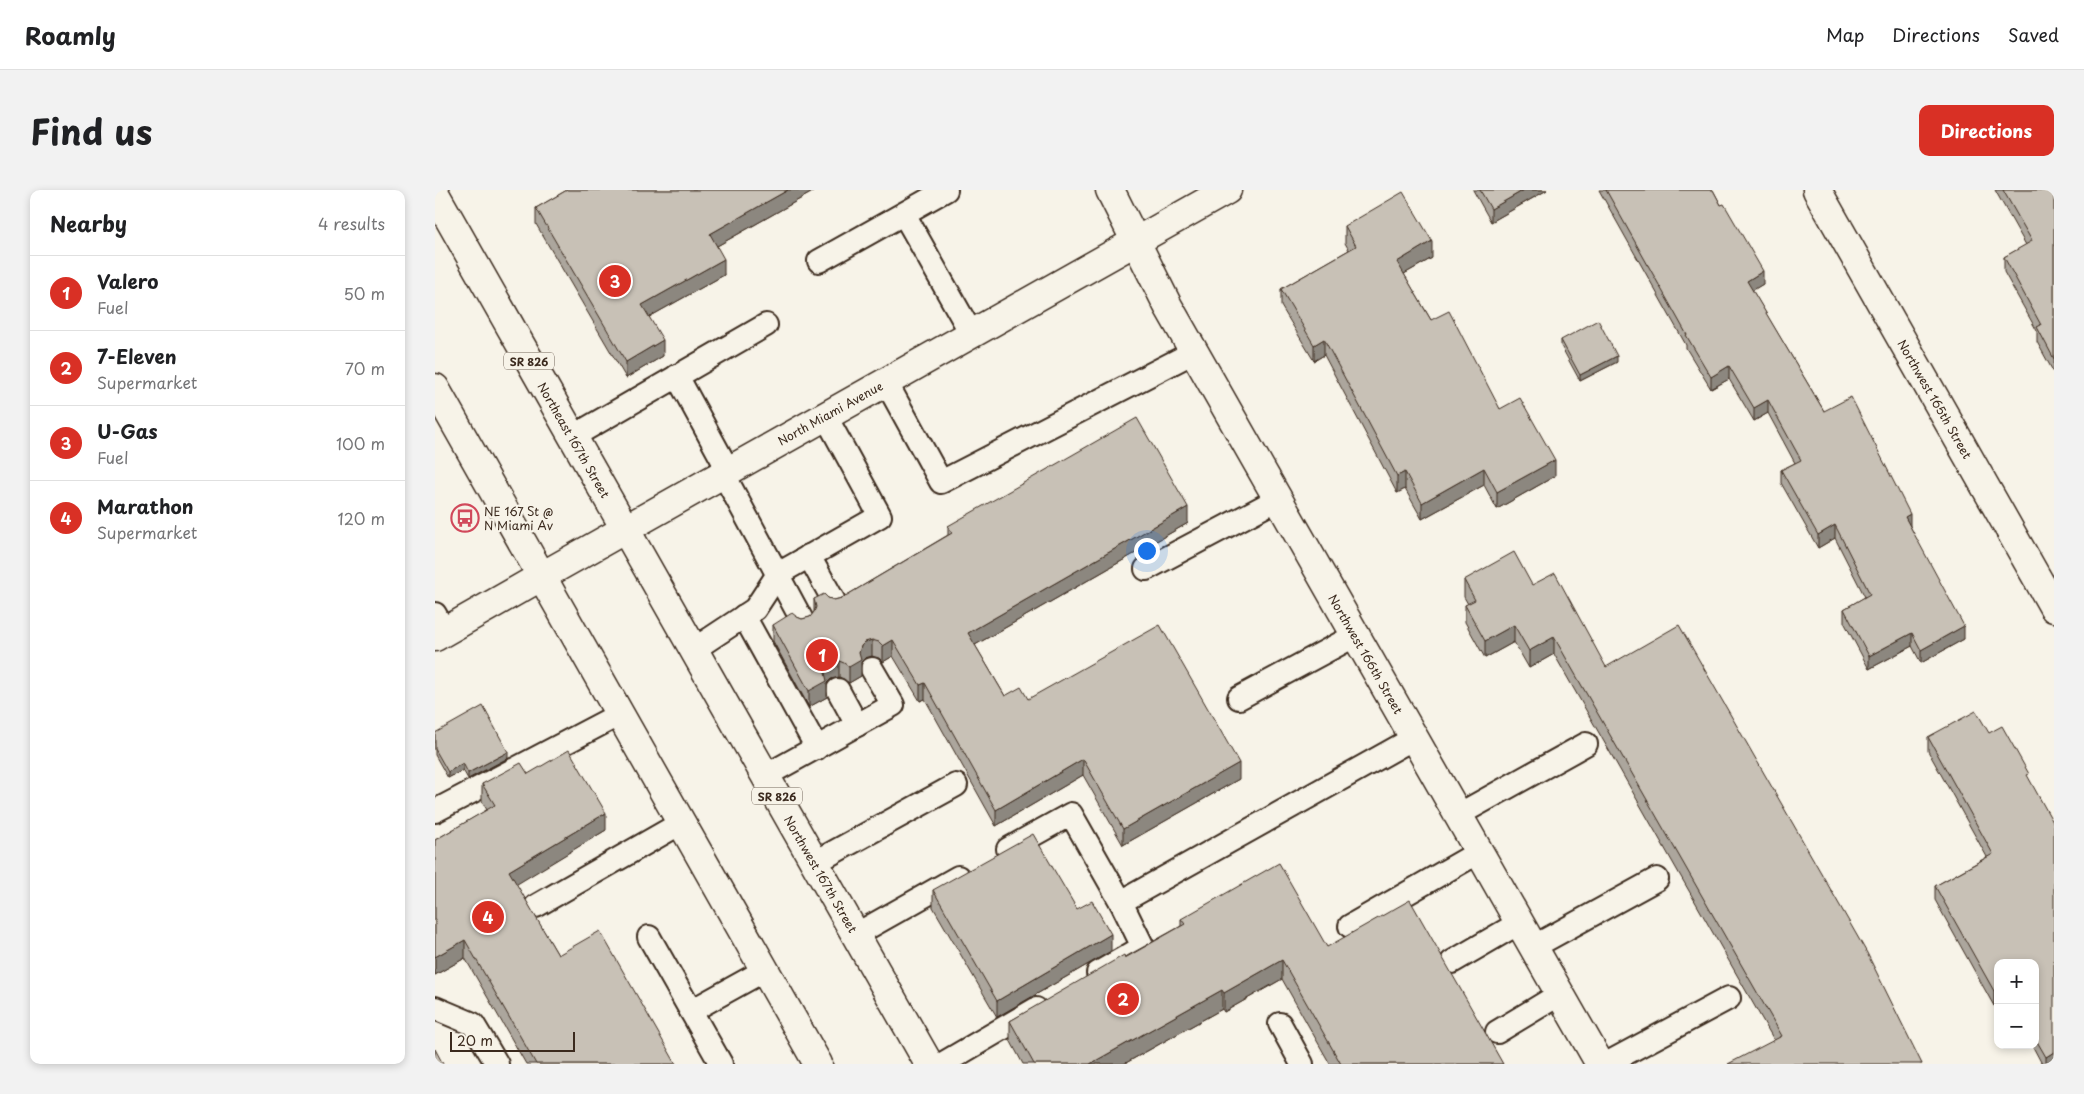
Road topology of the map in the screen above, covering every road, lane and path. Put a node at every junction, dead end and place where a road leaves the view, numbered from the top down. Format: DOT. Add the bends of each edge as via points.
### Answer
graph roads {
  1 [pos="946,190"];
  2 [pos="1110,190"];
  3 [pos="1227,190"];
  4 [pos="1817,190"];
  5 [pos="435,194"];
  6 [pos="904,214"];
  7 [pos="1136,241"];
  8 [pos="819,261"];
  9 [pos="766,324"];
  10 [pos="971,334"];
  11 [pos="1194,352"];
  12 [pos="677,376"];
  13 [pos="886,382"];
  14 [pos="435,388"];
  15 [pos="825,415"];
  16 [pos="572,437"];
  17 [pos="725,472"];
  18 [pos="1278,499"];
  19 [pos="624,528"];
  20 [pos="809,556"];
  21 [pos="1146,569"];
  22 [pos="778,574"];
  23 [pos="542,576"];
  24 [pos="835,602"];
  25 [pos="2054,608"];
  26 [pos="744,616"];
  27 [pos="803,622"];
  28 [pos="438,628"];
  29 [pos="1355,635"];
  30 [pos="693,650"];
  31 [pos="872,669"];
  32 [pos="838,690"];
  33 [pos="1239,698"];
  34 [pos="619,714"];
  35 [pos="857,725"];
  36 [pos="1414,738"];
  37 [pos="1586,744"];
  38 [pos="817,748"];
  39 [pos="765,776"];
  40 [pos="955,785"];
  41 [pos="435,811"];
  42 [pos="1458,814"];
  43 [pos="681,823"];
  44 [pos="1479,852"];
  45 [pos="814,863"];
  46 [pos="1657,879"];
  47 [pos="1121,902"];
  48 [pos="536,906"];
  49 [pos="1519,923"];
  50 [pos="1350,926"];
  51 [pos="855,935"];
  52 [pos="649,937"];
  53 [pos="1533,946"];
  54 [pos="1452,962"];
  55 [pos="765,970"];
  56 [pos="1084,981"];
  57 [pos="1560,994"];
  58 [pos="1729,998"];
  59 [pos="1050,1001"];
  60 [pos="435,1008"];
  61 [pos="691,1011"];
  62 [pos="1280,1024"];
  63 [pos="1497,1032"];
  64 [pos="497,1064"];
  65 [pos="721,1064"];
  66 [pos="818,1064"];
  67 [pos="929,1064"];
  68 [pos="942,1064"];
  69 [pos="1302,1064"];
  70 [pos="1600,1064"];
  71 [pos="1606,1064"];
  1 -- 6 [label="lane"];
  2 -- 7 [label="street, Northwest 166th Street"];
  3 -- 7 [label="street, North Miami Avenue"];
  4 -- 25 [label="street, Northwest 165th Street"];
  5 -- 16 [label="street, Northeast 167th Street / SR 826"];
  6 -- 8 [label="lane"];
  6 -- 10 [label="lane"];
  7 -- 10 [label="street, North Miami Avenue"];
  7 -- 11 [label="street, Northwest 166th Street" via="1167,306"];
  9 -- 12 [label="lane"];
  10 -- 13 [label="street, North Miami Avenue"];
  11 -- 13 [label="lane" via="941,482"];
  11 -- 18 [label="street, Northwest 166th Street"];
  12 -- 16 [label="lane"];
  12 -- 17 [label="lane"];
  13 -- 15 [label="street, North Miami Avenue"];
  14 -- 23 [label="street"];
  15 -- 17 [label="street, North Miami Avenue"];
  15 -- 20 [label="lane" via="880,516"];
  16 -- 19 [label="street, Northeast 167th Street / SR 826"];
  17 -- 19 [label="street, North Miami Avenue"];
  17 -- 22 [label="lane"];
  18 -- 21 [label="lane"];
  18 -- 29 [label="street, Northwest 166th Street"];
  19 -- 23 [label="street, North Miami Avenue"];
  19 -- 30 [label="street, Northwest 167th Street / SR 826"];
  20 -- 22 [label="lane"];
  20 -- 24 [label="lane"];
  22 -- 26 [label="lane" via="755,609"];
  22 -- 27 [label="lane"];
  23 -- 28 [label="street, North Miami Avenue"];
  23 -- 34 [label="street"];
  26 -- 30 [label="lane"];
  26 -- 38 [label="lane"];
  29 -- 33 [label="lane"];
  29 -- 36 [label="street, Northwest 166th Street"];
  30 -- 39 [label="street, Northwest 167th Street / SR 826"];
  31 -- 35 [label="lane" via="893,706"];
  32 -- 35 [label="lane"];
  34 -- 41 [label="lane"];
  34 -- 43 [label="street"];
  35 -- 38 [label="lane"];
  36 -- 42 [label="street, Northwest 166th Street"];
  36 -- 47 [label="lane"];
  37 -- 42 [label="lane"];
  38 -- 39 [label="lane"];
  39 -- 45 [label="street, Northwest 167th Street / SR 826"];
  40 -- 45 [label="lane"];
  42 -- 44 [label="street, Northwest 166th Street"];
  43 -- 48 [label="lane"];
  43 -- 55 [label="street"];
  44 -- 49 [label="street, Northwest 166th Street"];
  44 -- 50 [label="lane"];
  45 -- 51 [label="street, Northwest 167th Street / SR 826"];
  46 -- 53 [label="lane"];
  47 -- 51 [label="lane" via="1071,814"];
  47 -- 56 [label="lane" via="1143,947"];
  49 -- 53 [label="street, Northwest 166th Street"];
  49 -- 54 [label="lane"];
  51 -- 67 [label="street, Northwest 167th Street / SR 826"];
  52 -- 61 [label="lane"];
  53 -- 57 [label="street, Northwest 166th Street"];
  55 -- 61 [label="lane"];
  55 -- 66 [label="street"];
  57 -- 63 [label="lane"];
  57 -- 70 [label="street, Northwest 166th Street"];
  58 -- 71 [label="lane"];
  59 -- 68 [label="lane"];
  60 -- 64 [label="lane" via="473,1024"];
  61 -- 65 [label="lane"];
  62 -- 69 [label="lane"];
}
